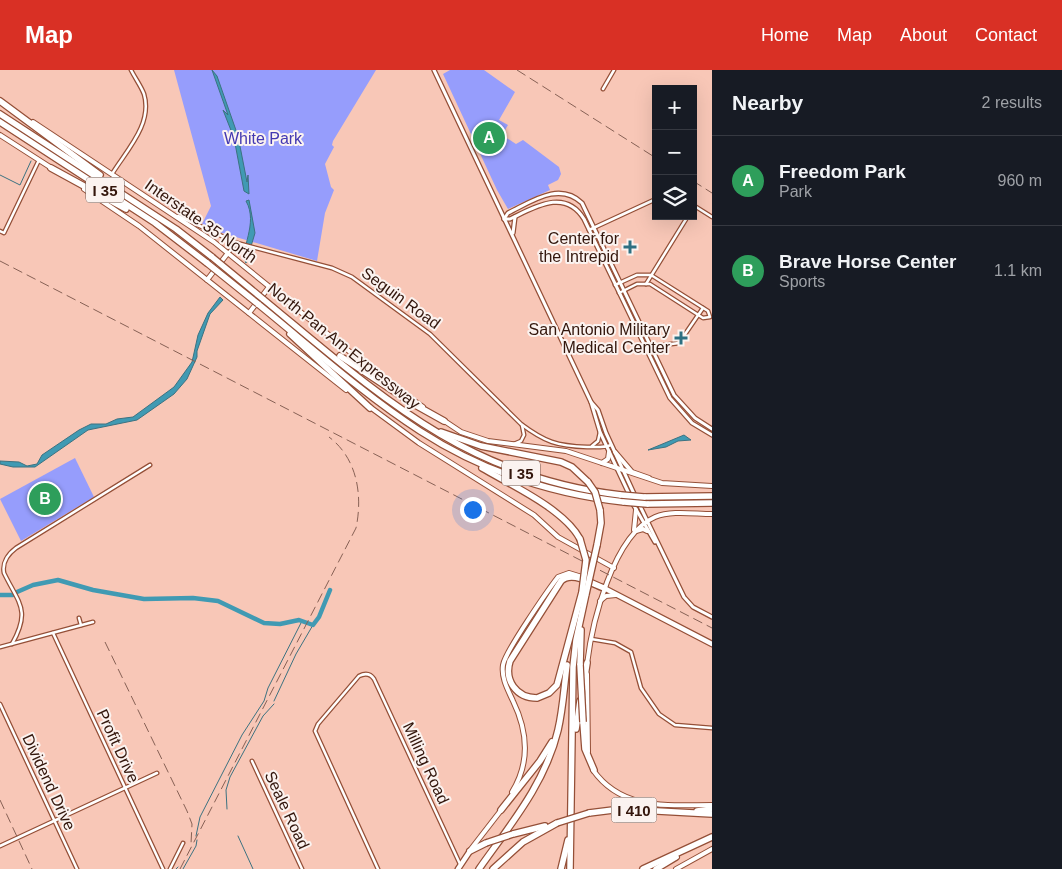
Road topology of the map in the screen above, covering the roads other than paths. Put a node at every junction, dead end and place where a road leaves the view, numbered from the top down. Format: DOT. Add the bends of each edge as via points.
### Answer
graph roads {
  1 [pos="131,70"];
  2 [pos="434,70"];
  3 [pos="614,70"];
  4 [pos="602,90"];
  5 [pos="0,101"];
  6 [pos="0,114"];
  7 [pos="0,122"];
  8 [pos="0,135"];
  9 [pos="39,160"];
  10 [pos="51,168"];
  11 [pos="112,174"];
  12 [pos="129,198"];
  13 [pos="652,201"];
  14 [pos="697,208"];
  15 [pos="168,211"];
  16 [pos="517,216"];
  17 [pos="712,217"];
  18 [pos="504,219"];
  19 [pos="685,220"];
  20 [pos="595,228"];
  21 [pos="589,230"];
  22 [pos="2,232"];
  23 [pos="171,235"];
  24 [pos="513,236"];
  25 [pos="237,243"];
  26 [pos="228,253"];
  27 [pos="651,275"];
  28 [pos="207,280"];
  29 [pos="620,282"];
  30 [pos="646,284"];
  31 [pos="615,285"];
  32 [pos="269,287"];
  33 [pos="624,290"];
  34 [pos="619,293"];
  35 [pos="703,308"];
  36 [pos="249,314"];
  37 [pos="269,314"];
  38 [pos="698,315"];
  39 [pos="321,345"];
  40 [pos="652,350"];
  41 [pos="591,402"];
  42 [pos="370,408"];
  43 [pos="444,421"];
  44 [pos="522,424"];
  45 [pos="429,429"];
  46 [pos="712,429"];
  47 [pos="600,432"];
  48 [pos="712,436"];
  49 [pos="513,444"];
  50 [pos="611,445"];
  51 [pos="591,447"];
  52 [pos="607,447"];
  53 [pos="609,452"];
  54 [pos="615,452"];
  55 [pos="474,461"];
  56 [pos="601,463"];
  57 [pos="150,465"];
  58 [pos="617,469"];
  59 [pos="624,471"];
  60 [pos="662,484"];
  61 [pos="712,486"];
  62 [pos="712,495"];
  63 [pos="712,503"];
  64 [pos="636,510"];
  65 [pos="712,514"];
  66 [pos="647,521"];
  67 [pos="643,524"];
  68 [pos="647,531"];
  69 [pos="634,532"];
  70 [pos="660,551"];
  71 [pos="614,568"];
  72 [pos="604,588"];
  73 [pos="584,593"];
  74 [pos="618,595"];
  75 [pos="599,602"];
  76 [pos="582,610"];
  77 [pos="712,617"];
  78 [pos="79,618"];
  79 [pos="94,622"];
  80 [pos="80,625"];
  81 [pos="53,633"];
  82 [pos="591,639"];
  83 [pos="569,643"];
  84 [pos="12,644"];
  85 [pos="712,644"];
  86 [pos="0,647"];
  87 [pos="587,663"];
  88 [pos="0,704"];
  89 [pos="712,728"];
  90 [pos="558,729"];
  91 [pos="572,750"];
  92 [pos="252,761"];
  93 [pos="594,770"];
  94 [pos="158,773"];
  95 [pos="125,788"];
  96 [pos="712,807"];
  97 [pos="501,810"];
  98 [pos="679,813"];
  99 [pos="712,814"];
  100 [pos="54,821"];
  101 [pos="557,823"];
  102 [pos="570,825"];
  103 [pos="712,837"];
  104 [pos="182,843"];
  105 [pos="0,846"];
  106 [pos="712,849"];
  107 [pos="470,851"];
  108 [pos="459,867"];
  109 [pos="77,869"];
  110 [pos="163,869"];
  111 [pos="170,869"];
  112 [pos="302,869"];
  113 [pos="378,869"];
  114 [pos="479,869"];
  115 [pos="493,869"];
  116 [pos="561,869"];
  117 [pos="570,869"];
  118 [pos="643,869"];
  119 [pos="656,869"];
  120 [pos="676,869"];
  1 -- 11 [label="street" via="143,93 145,115 140,130"];
  2 -- 18 [label="street"];
  3 -- 4 [label="street"];
  5 -- 11 [label="main road, Interstate 35 North"];
  5 -- 12 [label="highway"];
  6 -- 12 [label="highway, North Pan Am Expressway / I 35"];
  7 -- 23 [label="highway, North Pan Am Expressway / I 35"];
  8 -- 9 [label="main road"];
  9 -- 10 [label="main road"];
  9 -- 22 [label="street"];
  10 -- 23 [label="highway"];
  10 -- 28 [label="main road" via="139,226"];
  11 -- 15 [label="main road, Interstate 35 North"];
  12 -- 39 [label="highway, North Pan Am Expressway / I 35, bridge" via="212,257"];
  13 -- 20 [label="street"];
  14 -- 17 [label="street"];
  15 -- 25 [label="street, Seguin Road"];
  15 -- 26 [label="main road, Interstate 35 North"];
  16 -- 18 [label="street"];
  16 -- 21 [label="street" via="546,202 559,201 578,210"];
  16 -- 24 [label="street" via="513,219"];
  18 -- 20 [label="street" via="546,195 564,193 582,203"];
  18 -- 24 [label="street"];
  19 -- 27 [label="street"];
  20 -- 21 [label="street"];
  20 -- 29 [label="street"];
  21 -- 31 [label="street"];
  23 -- 37 [label="highway, North Pan Am Expressway / I 35, bridge"];
  24 -- 41 [label="street"];
  25 -- 26 [label="street"];
  25 -- 44 [label="street, Seguin Road" via="332,268 369,288 443,345"];
  26 -- 28 [label="main road"];
  26 -- 32 [label="main road, Interstate 35 North"];
  27 -- 29 [label="street" via="637,275"];
  27 -- 30 [label="street"];
  27 -- 35 [label="street"];
  28 -- 36 [label="main road"];
  29 -- 31 [label="street"];
  29 -- 33 [label="street"];
  30 -- 33 [label="street"];
  30 -- 38 [label="street"];
  31 -- 34 [label="street"];
  32 -- 36 [label="main road"];
  32 -- 43 [label="main road, Interstate 35 North" via="386,381"];
  33 -- 34 [label="street"];
  33 -- 40 [label="street"];
  34 -- 48 [label="street" via="670,398 692,423"];
  35 -- 38 [label="street"];
  35 -- 38 [label="street" via="710,316 705,319"];
  36 -- 42 [label="main road"];
  37 -- 42 [label="highway"];
  37 -- 55 [label="highway, North Pan Am Expressway / I 35" via="404,420"];
  38 -- 40 [label="street" via="679,343"];
  39 -- 43 [label="highway"];
  39 -- 45 [label="highway, North Pan Am Expressway / I 35"];
  40 -- 46 [label="street" via="680,403"];
  41 -- 47 [label="street"];
  41 -- 50 [label="street" via="598,410"];
  42 -- 71 [label="main road" via="419,443 534,515 558,537"];
  43 -- 49 [label="main road, Interstate 35 North" via="476,438"];
  44 -- 49 [label="street" via="524,435 521,441"];
  44 -- 51 [label="street, Seguin Road" via="553,443"];
  45 -- 62 [label="highway, North Pan Am Expressway / I 35, bridge" via="483,458 563,485 644,497"];
  45 -- 73 [label="highway, bridge" via="472,444 561,462 572,467 588,482 600,510 601,523"];
  47 -- 51 [label="street" via="598,442"];
  47 -- 52 [label="street"];
  49 -- 56 [label="main road, Interstate 35 North" via="566,451"];
  50 -- 52 [label="street, Seguin Road"];
  50 -- 54 [label="street"];
  51 -- 52 [label="street, Seguin Road"];
  52 -- 53 [label="street"];
  53 -- 56 [label="main road" via="608,459"];
  53 -- 58 [label="street"];
  54 -- 59 [label="street"];
  54 -- 60 [label="main road" via="632,472"];
  55 -- 63 [label="highway, North Pan Am Expressway / I 35, bridge" via="547,488 624,502"];
  55 -- 73 [label="highway, bridge" via="572,526 586,560"];
  56 -- 58 [label="main road, Interstate 35 North"];
  57 -- 84 [label="street" via="8,556 4,573 21,604 24,619"];
  58 -- 59 [label="main road, Interstate 35 North"];
  58 -- 64 [label="street"];
  59 -- 60 [label="main road, Interstate 35 North"];
  59 -- 66 [label="street"];
  60 -- 61 [label="main road, Interstate 35 North"];
  64 -- 67 [label="street"];
  64 -- 69 [label="main road"];
  65 -- 66 [label="main road" via="667,514"];
  66 -- 67 [label="main road"];
  66 -- 70 [label="street"];
  67 -- 68 [label="street"];
  67 -- 69 [label="main road"];
  68 -- 69 [label="main road"];
  68 -- 70 [label="street"];
  69 -- 71 [label="main road"];
  70 -- 77 [label="street" via="684,597 693,607"];
  71 -- 72 [label="main road"];
  72 -- 74 [label="main road"];
  72 -- 75 [label="main road"];
  72 -- 83 [label="highway" via="576,577 561,581 510,661 508,676 515,689 531,698 549,693 560,679"];
  72 -- 97 [label="main road" via="576,574 561,576 553,583 505,659 504,678 521,719 526,749 519,780"];
  73 -- 76 [label="highway"];
  73 -- 83 [label="highway"];
  74 -- 75 [label="main road" via="606,596"];
  74 -- 85 [label="main road"];
  75 -- 82 [label="main road"];
  76 -- 91 [label="highway" via="574,666"];
  76 -- 93 [label="highway, bridge" via="580,665 585,749"];
  78 -- 80 [label="street"];
  79 -- 80 [label="street"];
  80 -- 81 [label="street"];
  81 -- 84 [label="street"];
  81 -- 95 [label="street, Profit Drive"];
  82 -- 87 [label="main road"];
  82 -- 89 [label="street" via="615,643 631,652 641,688 665,718 675,725"];
  83 -- 90 [label="highway"];
  84 -- 86 [label="street"];
  87 -- 91 [label="highway"];
  87 -- 93 [label="main road" via="588,744"];
  88 -- 100 [label="street, Dividend Drive"];
  90 -- 97 [label="highway" via="540,761"];
  90 -- 114 [label="highway" via="548,762 532,794"];
  91 -- 102 [label="highway"];
  92 -- 112 [label="street, Seale Road"];
  93 -- 96 [label="main road" via="605,784 624,798 643,803"];
  94 -- 95 [label="street"];
  95 -- 100 [label="street"];
  95 -- 110 [label="street, Profit Drive"];
  96 -- 98 [label="highway"];
  97 -- 107 [label="main road"];
  98 -- 99 [label="highway, I 410"];
  98 -- 101 [label="highway, I 410, bridge" via="621,809 589,813"];
  100 -- 105 [label="street"];
  100 -- 109 [label="street, Dividend Drive"];
  101 -- 107 [label="highway, bridge" via="513,834"];
  101 -- 115 [label="highway, I 410" via="523,842"];
  102 -- 116 [label="highway"];
  102 -- 117 [label="highway"];
  103 -- 118 [label="highway"];
  103 -- 119 [label="highway"];
  104 -- 111 [label="street"];
  106 -- 120 [label="main road"];
  107 -- 108 [label="main road"];
  108 -- 113 [label="street, Milling Road" via="374,679 368,674 359,676 315,731"];
}
